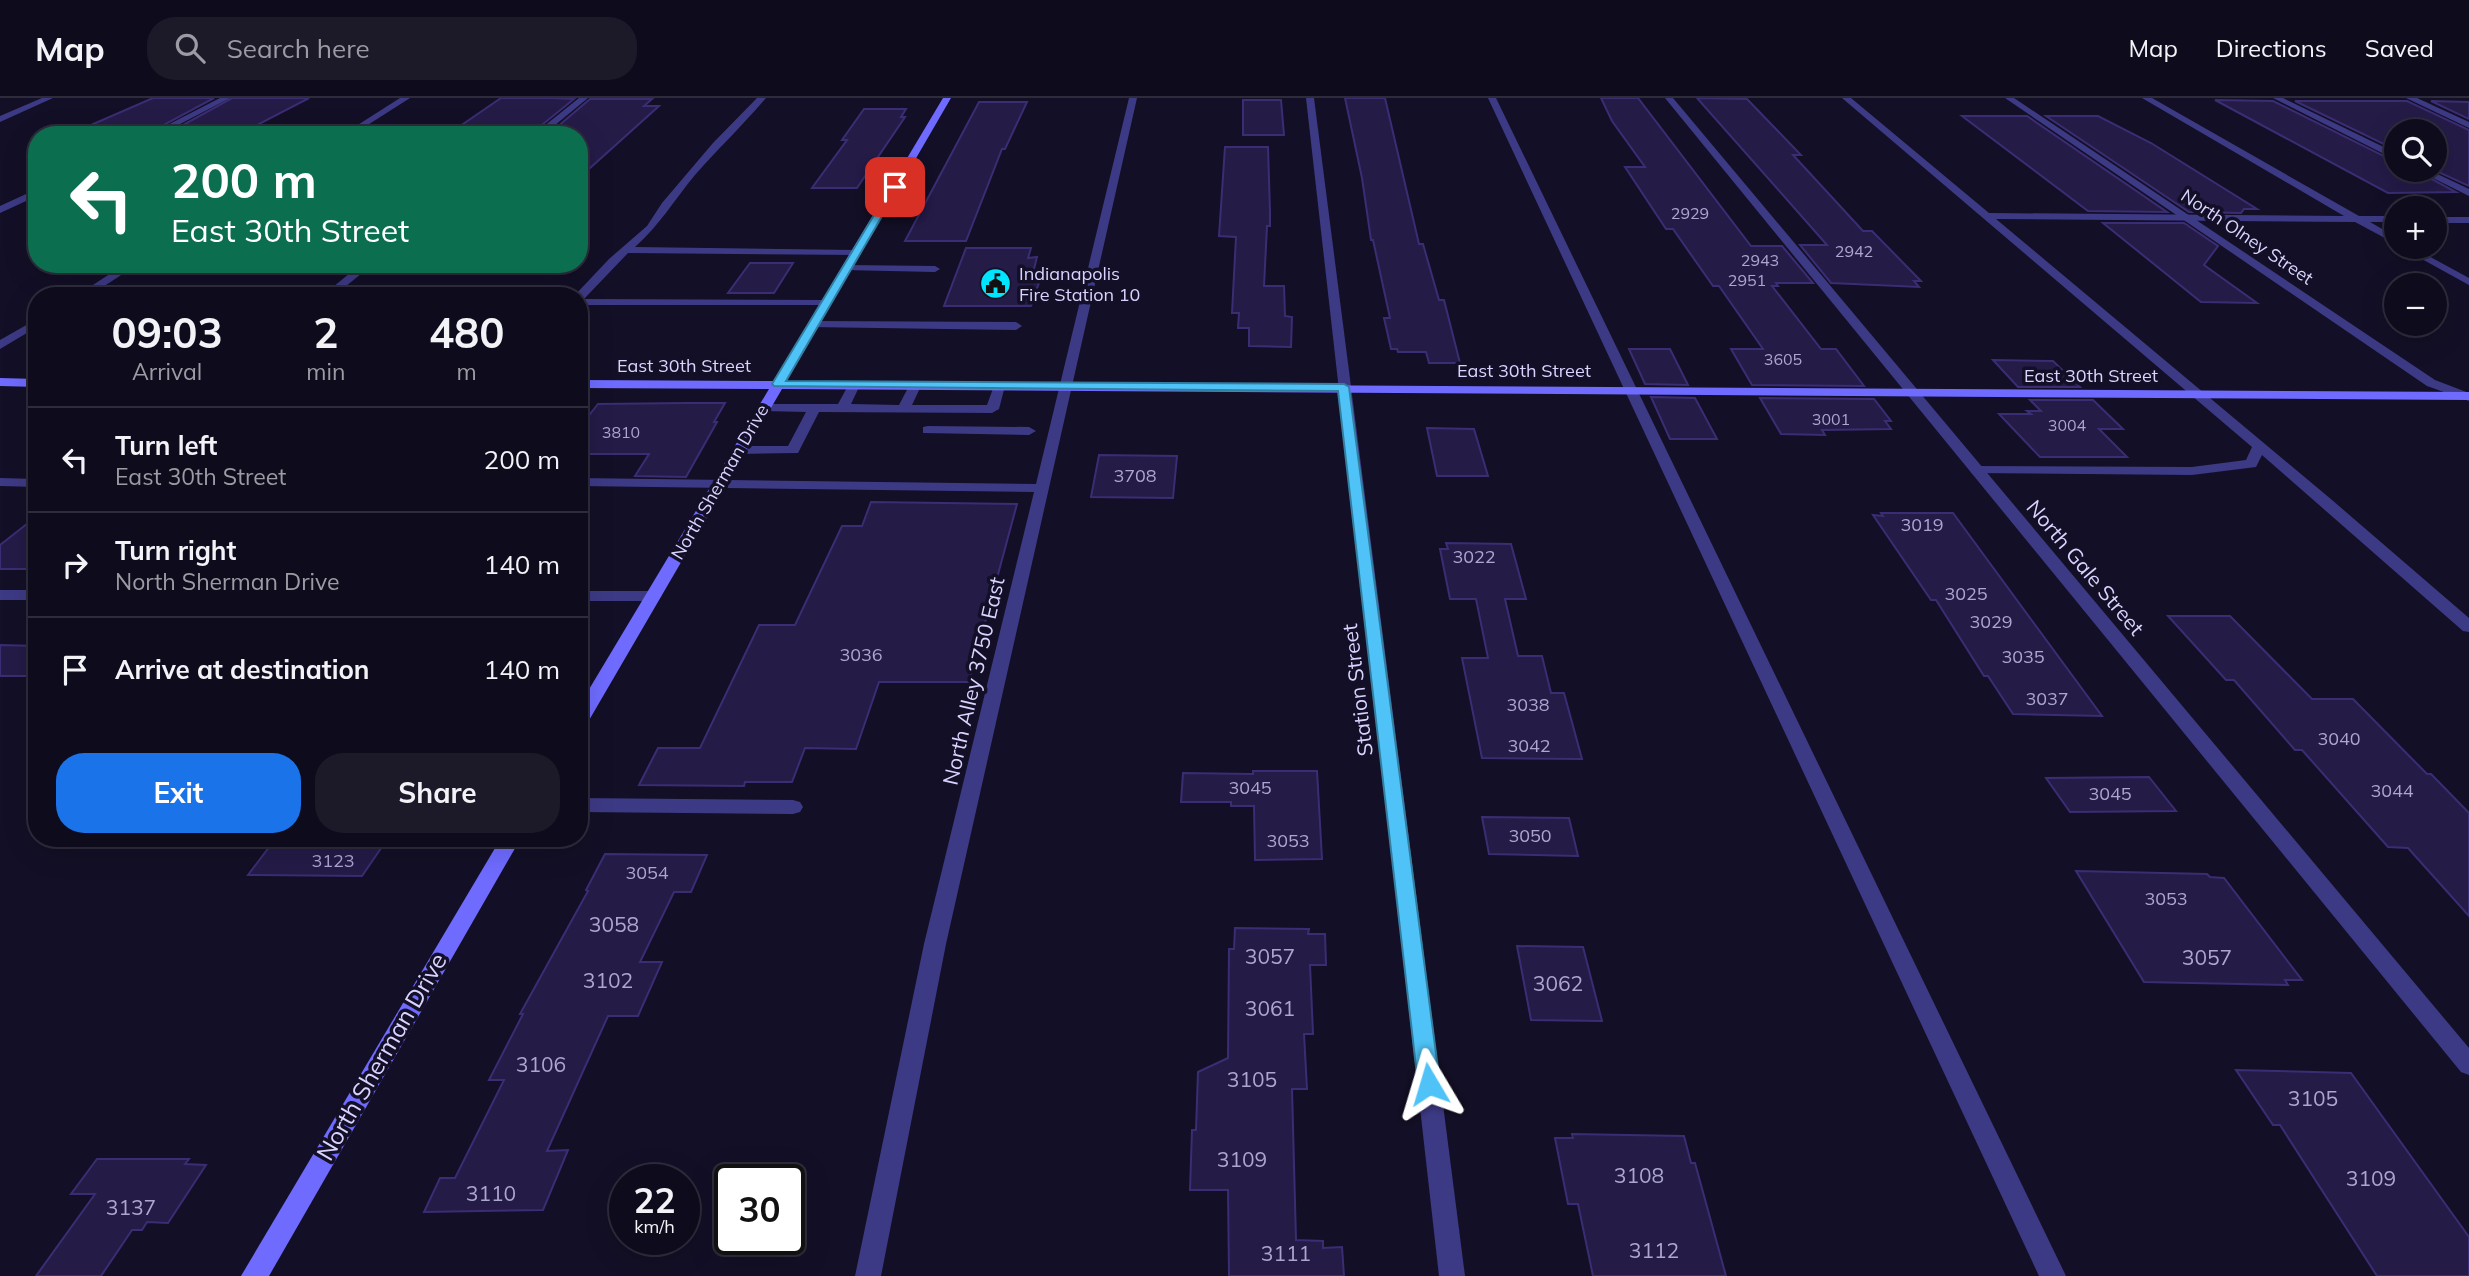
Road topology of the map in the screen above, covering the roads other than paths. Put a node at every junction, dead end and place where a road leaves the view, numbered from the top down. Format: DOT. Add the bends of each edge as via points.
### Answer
graph roads {
  1 [pos="49,98"];
  2 [pos="226,98"];
  3 [pos="407,98"];
  4 [pos="584,98"];
  5 [pos="762,98"];
  6 [pos="947,98"];
  7 [pos="1133,98"];
  8 [pos="1310,98"];
  9 [pos="1492,98"];
  10 [pos="1669,98"];
  11 [pos="1846,98"];
  12 [pos="2009,98"];
  13 [pos="2146,98"];
  14 [pos="2277,98"];
  15 [pos="2410,98"];
  16 [pos="0,119"];
  17 [pos="2469,125"];
  18 [pos="170,126"];
  19 [pos="361,126"];
  20 [pos="548,126"];
  21 [pos="2384,151"];
  22 [pos="2447,182"];
  23 [pos="2469,193"];
  24 [pos="28,197"];
  25 [pos="0,211"];
  26 [pos="1986,216"];
  27 [pos="2187,218"];
  28 [pos="2356,219"];
  29 [pos="2384,219"];
  30 [pos="2447,220"];
  31 [pos="2469,220"];
  32 [pos="2384,234"];
  33 [pos="626,250"];
  34 [pos="856,253"];
  35 [pos="2427,259"];
  36 [pos="847,268"];
  37 [pos="935,269"];
  38 [pos="118,273"];
  39 [pos="356,273"];
  40 [pos="2469,282"];
  41 [pos="96,287"];
  42 [pos="339,287"];
  43 [pos="588,288"];
  44 [pos="588,302"];
  45 [pos="826,303"];
  46 [pos="813,326"];
  47 [pos="1016,326"];
  48 [pos="28,328"];
  49 [pos="0,345"];
  50 [pos="0,383"];
  51 [pos="28,383"];
  52 [pos="588,384"];
  53 [pos="778,384"];
  54 [pos="854,385"];
  55 [pos="915,386"];
  56 [pos="999,386"];
  57 [pos="1067,386"];
  58 [pos="1344,387"];
  59 [pos="1628,390"];
  60 [pos="1912,393"];
  61 [pos="2197,394"];
  62 [pos="2468,396"];
  63 [pos="764,407"];
  64 [pos="814,408"];
  65 [pos="842,409"];
  66 [pos="904,409"];
  67 [pos="992,409"];
  68 [pos="928,430"];
  69 [pos="985,430"];
  70 [pos="1029,431"];
  71 [pos="2259,446"];
  72 [pos="740,450"];
  73 [pos="1976,470"];
  74 [pos="0,482"];
  75 [pos="588,482"];
  76 [pos="28,483"];
  77 [pos="719,485"];
  78 [pos="1043,488"];
  79 [pos="0,595"];
  80 [pos="28,595"];
  81 [pos="588,596"];
  82 [pos="654,596"];
  83 [pos="2469,627"];
  84 [pos="588,707"];
  85 [pos="588,805"];
  86 [pos="793,807"];
  87 [pos="506,847"];
  88 [pos="2469,1065"];
  89 [pos="254,1276"];
  90 [pos="868,1276"];
  91 [pos="1452,1276"];
  92 [pos="2053,1276"];
  1 -- 16 [label="street"];
  2 -- 18 [label="street"];
  3 -- 19 [label="street"];
  4 -- 20 [label="street"];
  5 -- 33 [label="street" via="716,145 651,228"];
  6 -- 34 [label="main road, North Sherman Drive"];
  7 -- 57 [label="street, North Alley 3750 East"];
  8 -- 58 [label="street, Station Street"];
  9 -- 59 [label="street"];
  10 -- 60 [label="street, North Gale Street"];
  11 -- 26 [label="street"];
  12 -- 27 [label="street, North Olney Street"];
  13 -- 28 [label="street"];
  14 -- 21 [label="street"];
  15 -- 17 [label="street"];
  22 -- 23 [label="street"];
  24 -- 25 [label="street"];
  26 -- 27 [label="street"];
  26 -- 61 [label="street"];
  27 -- 28 [label="street"];
  27 -- 62 [label="street, North Olney Street" via="2431,383"];
  28 -- 29 [label="street"];
  28 -- 32 [label="street"];
  30 -- 31 [label="street"];
  33 -- 34 [label="street"];
  33 -- 43 [label="street"];
  34 -- 36 [label="main road, North Sherman Drive"];
  35 -- 40 [label="street"];
  36 -- 37 [label="street"];
  36 -- 45 [label="main road, North Sherman Drive"];
  38 -- 41 [label="street"];
  39 -- 42 [label="street"];
  44 -- 45 [label="street"];
  45 -- 46 [label="main road, North Sherman Drive"];
  46 -- 47 [label="street"];
  46 -- 53 [label="main road, North Sherman Drive"];
  48 -- 49 [label="street"];
  50 -- 51 [label="main road"];
  52 -- 53 [label="main road, East 30th Street"];
  53 -- 54 [label="main road, East 30th Street"];
  53 -- 63 [label="main road, North Sherman Drive"];
  54 -- 55 [label="main road, East 30th Street"];
  54 -- 65 [label="street"];
  55 -- 56 [label="main road, East 30th Street"];
  55 -- 66 [label="street"];
  56 -- 57 [label="main road, East 30th Street"];
  56 -- 67 [label="street"];
  57 -- 58 [label="main road, East 30th Street"];
  57 -- 78 [label="street, North Alley 3750 East"];
  58 -- 59 [label="main road, East 30th Street"];
  58 -- 91 [label="street, Station Street"];
  59 -- 60 [label="main road, East 30th Street"];
  59 -- 92 [label="street"];
  60 -- 61 [label="main road, East 30th Street"];
  60 -- 73 [label="street, North Gale Street"];
  61 -- 62 [label="main road, East 30th Street"];
  61 -- 71 [label="street"];
  63 -- 64 [label="street"];
  63 -- 72 [label="main road, North Sherman Drive"];
  64 -- 65 [label="street"];
  64 -- 72 [label="street" via="793,450"];
  65 -- 66 [label="street"];
  66 -- 67 [label="street"];
  67 -- 69 [label="street"];
  68 -- 69 [label="street"];
  69 -- 70 [label="street"];
  71 -- 73 [label="street" via="2251,464 2202,470"];
  71 -- 83 [label="street"];
  72 -- 77 [label="main road, North Sherman Drive"];
  73 -- 88 [label="street, North Gale Street"];
  74 -- 76 [label="street"];
  75 -- 77 [label="street"];
  77 -- 78 [label="street"];
  77 -- 82 [label="main road, North Sherman Drive"];
  78 -- 90 [label="street, North Alley 3750 East" via="935,944"];
  79 -- 80 [label="street"];
  81 -- 82 [label="street"];
  82 -- 84 [label="main road, North Sherman Drive"];
  85 -- 86 [label="street"];
  87 -- 89 [label="main road, North Sherman Drive"];
}
